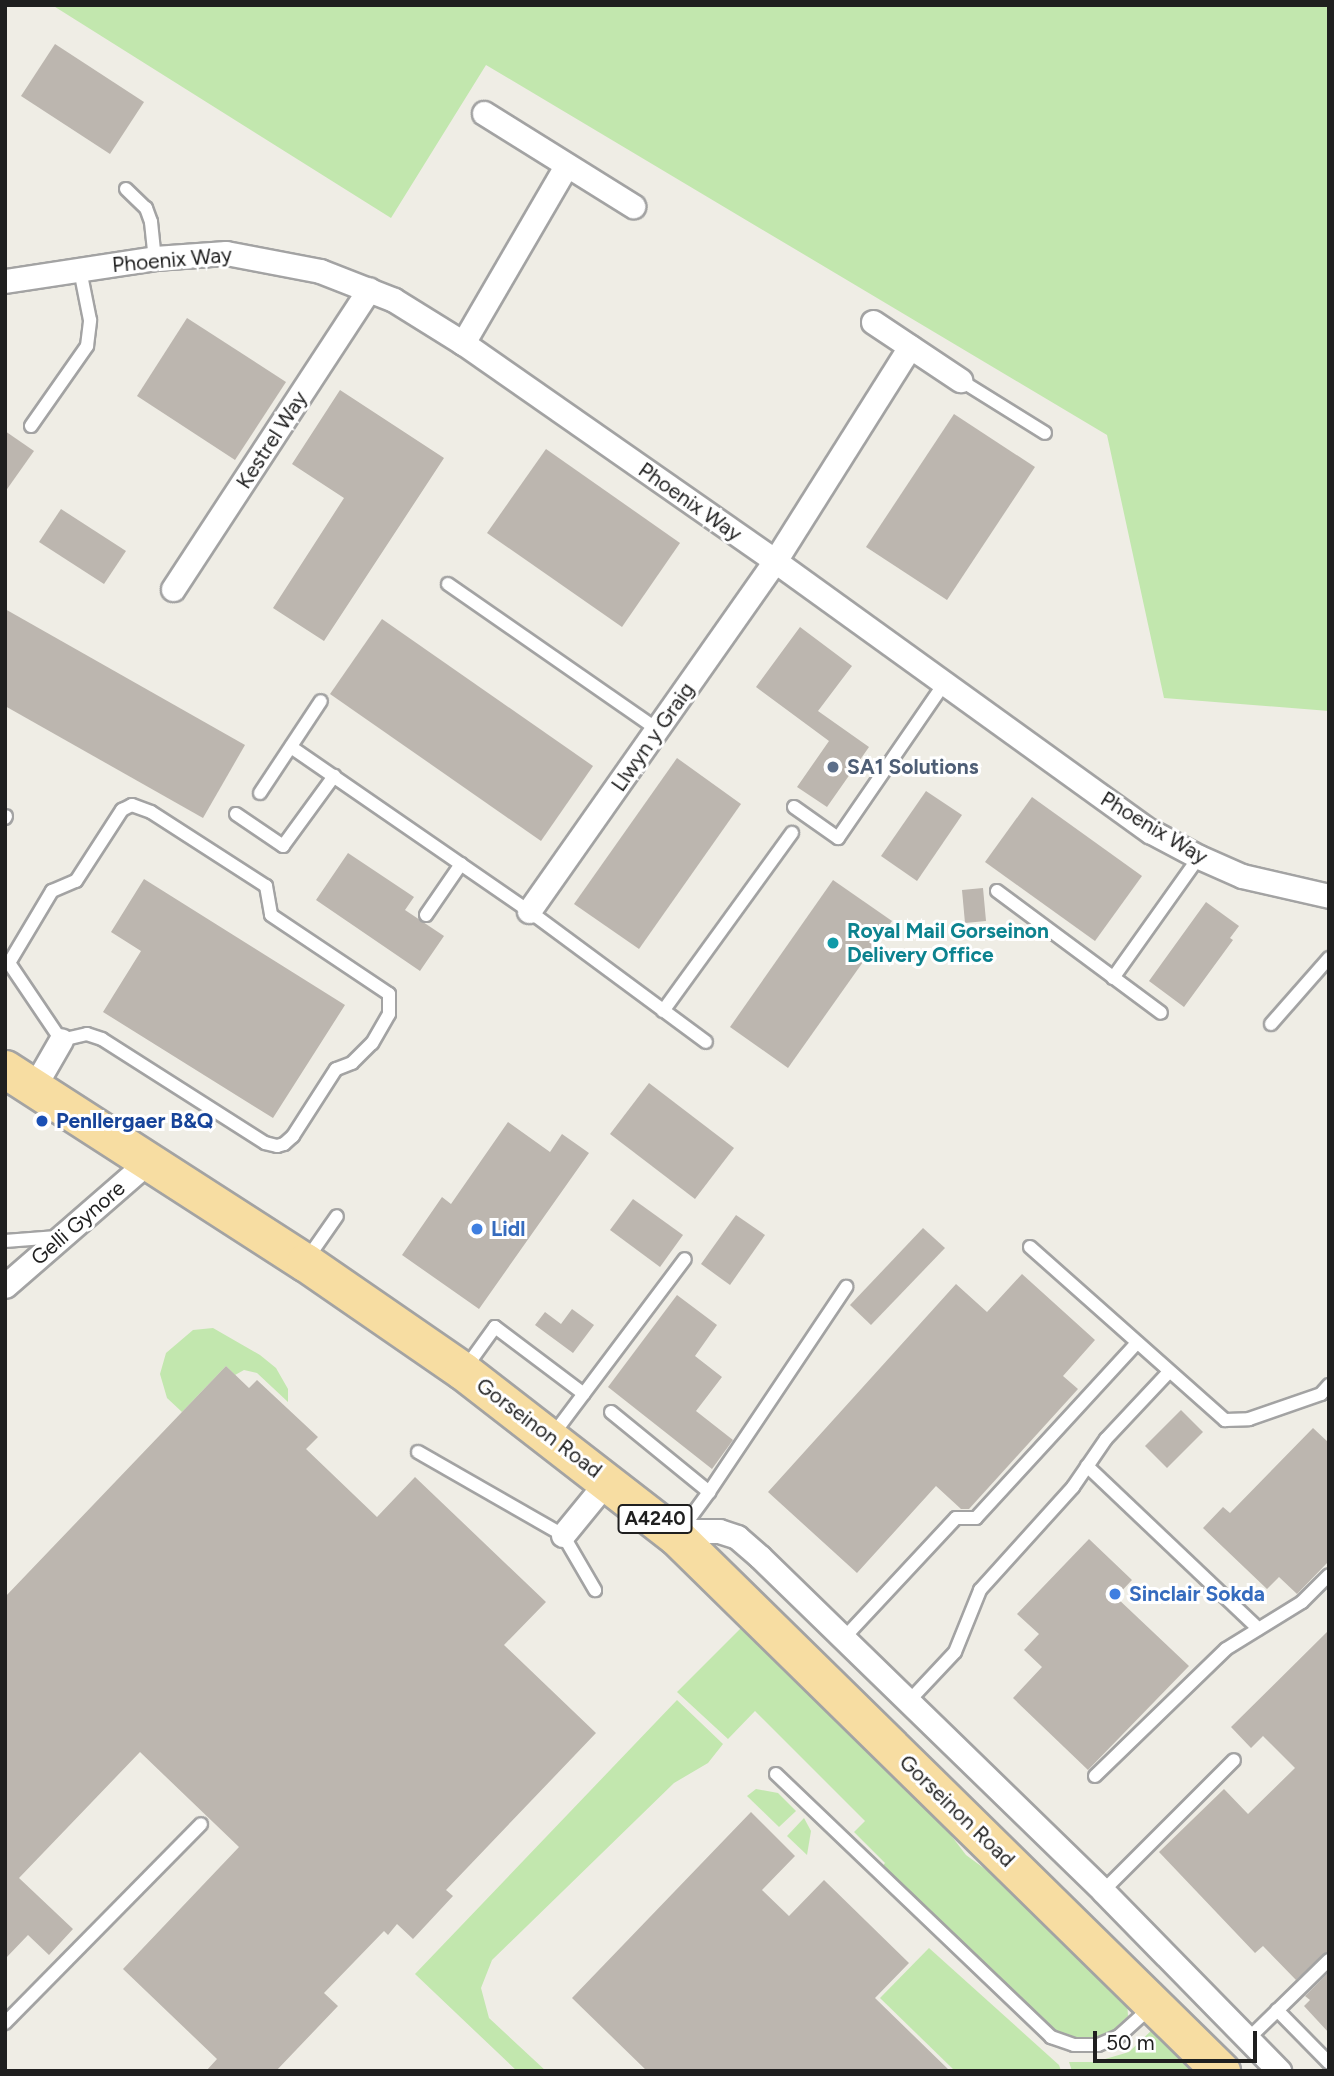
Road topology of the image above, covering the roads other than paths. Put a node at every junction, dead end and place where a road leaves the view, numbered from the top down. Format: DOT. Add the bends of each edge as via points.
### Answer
graph roads {
  1 [pos="484,113"];
  2 [pos="566,166"];
  3 [pos="126,189"];
  4 [pos="633,206"];
  5 [pos="155,258"];
  6 [pos="80,270"];
  7 [pos="5,281"];
  8 [pos="369,289"];
  9 [pos="873,323"];
  10 [pos="463,343"];
  11 [pos="910,347"];
  12 [pos="960,380"];
  13 [pos="30,426"];
  14 [pos="1045,433"];
  15 [pos="775,561"];
  16 [pos="448,584"];
  17 [pos="173,589"];
  18 [pos="944,684"];
  19 [pos="321,701"];
  20 [pos="658,730"];
  21 [pos="291,747"];
  22 [pos="334,776"];
  23 [pos="260,793"];
  24 [pos="794,807"];
  25 [pos="236,814"];
  26 [pos="792,833"];
  27 [pos="1199,857"];
  28 [pos="461,864"];
  29 [pos="998,891"];
  30 [pos="1329,896"];
  31 [pos="529,911"];
  32 [pos="426,915"];
  33 [pos="1329,958"];
  34 [pos="1113,978"];
  35 [pos="663,1011"];
  36 [pos="1161,1013"];
  37 [pos="1271,1024"];
  38 [pos="61,1040"];
  39 [pos="706,1042"];
  40 [pos="20,1078"];
  41 [pos="150,1160"];
  42 [pos="337,1216"];
  43 [pos="62,1237"];
  44 [pos="5,1241"];
  45 [pos="1030,1247"];
  46 [pos="685,1259"];
  47 [pos="304,1262"];
  48 [pos="5,1286"];
  49 [pos="846,1287"];
  50 [pos="1137,1343"];
  51 [pos="463,1371"];
  52 [pos="1169,1372"];
  53 [pos="1329,1385"];
  54 [pos="584,1394"];
  55 [pos="611,1412"];
  56 [pos="552,1437"];
  57 [pos="418,1452"];
  58 [pos="1087,1466"];
  59 [pos="608,1480"];
  60 [pos="709,1492"];
  61 [pos="564,1535"];
  62 [pos="676,1536"];
  63 [pos="1329,1575"];
  64 [pos="595,1590"];
  65 [pos="1258,1628"];
  66 [pos="844,1638"];
  67 [pos="909,1701"];
  68 [pos="1234,1760"];
  69 [pos="776,1774"];
  70 [pos="1096,1776"];
  71 [pos="201,1824"];
  72 [pos="1103,1891"];
  73 [pos="1329,1961"];
  74 [pos="1153,2004"];
  75 [pos="1277,2010"];
  76 [pos="5,2023"];
  77 [pos="1248,2039"];
  78 [pos="1329,2063"];
  79 [pos="1221,2071"];
  80 [pos="1279,2071"];
  1 -- 2 [label="street"];
  2 -- 4 [label="street"];
  2 -- 10 [label="street"];
  3 -- 5 [label="lane" via="146,208"];
  5 -- 6 [label="street, Phoenix Way"];
  5 -- 8 [label="street, Phoenix Way" via="246,255 320,271"];
  6 -- 7 [label="street, Phoenix Way"];
  6 -- 13 [label="lane" via="90,320 87,346"];
  8 -- 10 [label="street, Phoenix Way"];
  8 -- 17 [label="street, Kestrel Way"];
  9 -- 11 [label="street"];
  10 -- 15 [label="street, Phoenix Way"];
  11 -- 12 [label="street"];
  11 -- 15 [label="street, Llwyn y Graig"];
  12 -- 14 [label="lane"];
  15 -- 18 [label="street, Phoenix Way"];
  15 -- 20 [label="street, Llwyn y Graig"];
  16 -- 20 [label="lane"];
  18 -- 24 [label="lane" via="838,838"];
  18 -- 27 [label="street, Phoenix Way" via="1150,831"];
  19 -- 21 [label="lane"];
  20 -- 31 [label="street, Llwyn y Graig"];
  21 -- 22 [label="lane"];
  21 -- 23 [label="lane"];
  22 -- 25 [label="lane" via="283,846"];
  22 -- 28 [label="lane"];
  26 -- 35 [label="lane"];
  27 -- 30 [label="street, Phoenix Way" via="1242,876"];
  27 -- 34 [label="lane"];
  28 -- 31 [label="lane"];
  28 -- 32 [label="lane"];
  29 -- 34 [label="lane"];
  31 -- 35 [label="lane"];
  33 -- 37 [label="lane"];
  34 -- 36 [label="lane"];
  35 -- 39 [label="lane"];
  38 -- 38 [label="lane" via="9,963 52,891 76,881 122,810 132,805 151,812 266,886 271,915 390,997 389,1014 372,1043 350,1065 338,1067 293,1136 276,1146 102,1039 88,1034"];
  38 -- 40 [label="street"];
  40 -- 41 [label="main road, Gorseinon Road / A4240"];
  41 -- 43 [label="street, Gelli Gynore"];
  41 -- 47 [label="main road, Gorseinon Road / A4240"];
  42 -- 47 [label="lane"];
  43 -- 44 [label="lane"];
  43 -- 48 [label="street, Gelli Gynore"];
  45 -- 50 [label="lane"];
  46 -- 54 [label="lane"];
  47 -- 51 [label="main road, Gorseinon Road / A4240"];
  49 -- 60 [label="lane"];
  50 -- 52 [label="lane"];
  50 -- 66 [label="lane" via="976,1518 956,1518"];
  51 -- 54 [label="lane" via="495,1327"];
  51 -- 56 [label="main road, Gorseinon Road / A4240"];
  52 -- 53 [label="lane" via="1217,1414 1233,1422 1321,1394"];
  52 -- 58 [label="lane"];
  54 -- 56 [label="lane"];
  55 -- 60 [label="lane"];
  56 -- 59 [label="main road, Gorseinon Road / A4240"];
  57 -- 61 [label="lane"];
  58 -- 65 [label="lane"];
  58 -- 67 [label="lane" via="980,1590 955,1652"];
  59 -- 61 [label="street"];
  59 -- 62 [label="main road, Gorseinon Road / A4240"];
  60 -- 62 [label="lane"];
  61 -- 64 [label="lane"];
  62 -- 66 [label="street" via="711,1530 737,1537"];
  62 -- 74 [label="main road, Gorseinon Road / A4240"];
  63 -- 65 [label="lane" via="1303,1602"];
  65 -- 70 [label="lane" via="1226,1649"];
  66 -- 67 [label="street"];
  67 -- 72 [label="street"];
  68 -- 72 [label="lane"];
  69 -- 74 [label="lane" via="1051,2037 1074,2045 1098,2045 1119,2036"];
  71 -- 76 [label="lane"];
  72 -- 77 [label="street"];
  73 -- 75 [label="lane"];
  74 -- 79 [label="main road, Gorseinon Road / A4240"];
  75 -- 77 [label="lane"];
  75 -- 78 [label="lane"];
  77 -- 80 [label="street"];
}
